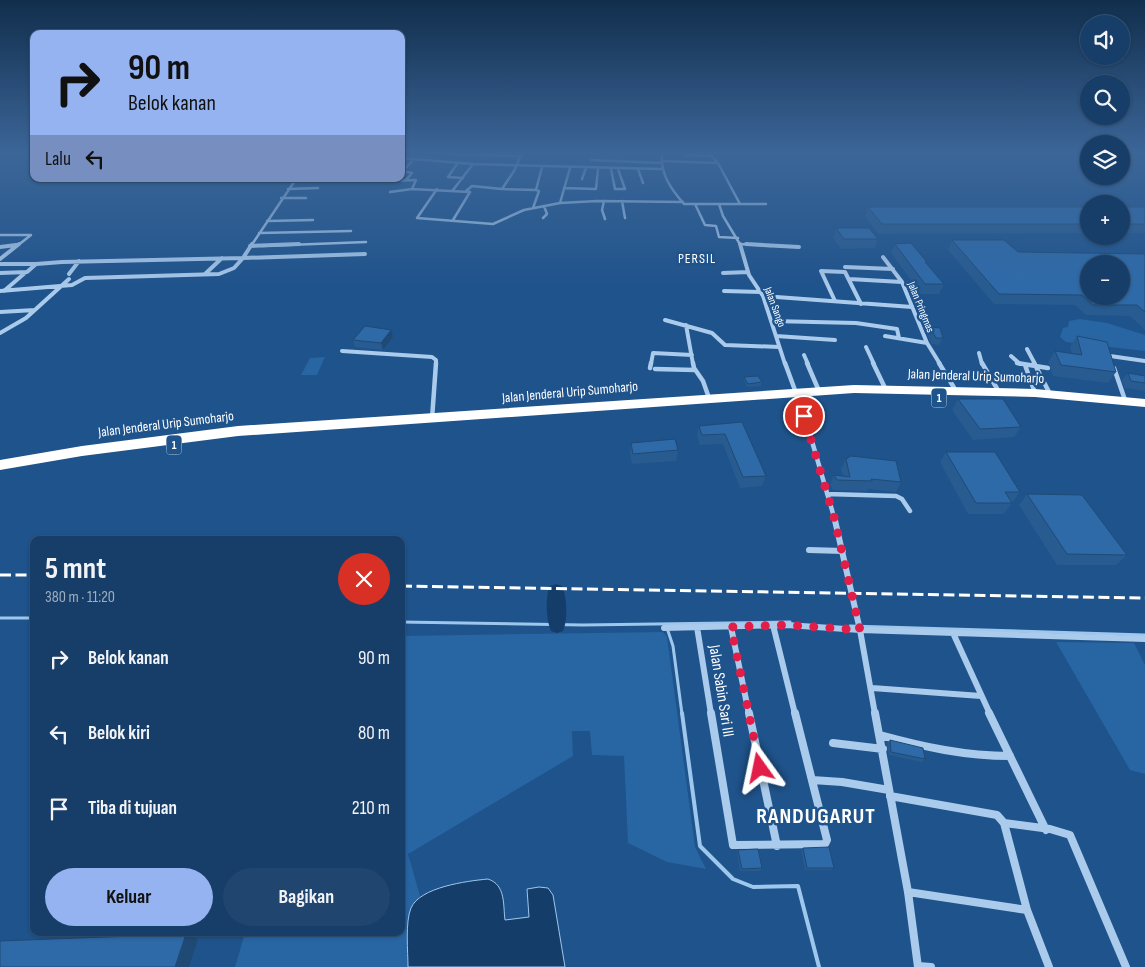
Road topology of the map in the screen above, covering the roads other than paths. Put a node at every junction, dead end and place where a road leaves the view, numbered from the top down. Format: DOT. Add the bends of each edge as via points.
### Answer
graph roads {
  1 [pos="281,198"];
  2 [pos="431,198"];
  3 [pos="466,198"];
  4 [pos="537,198"];
  5 [pos="561,198"];
  6 [pos="681,198"];
  7 [pos="737,198"];
  8 [pos="604,201"];
  9 [pos="622,201"];
  10 [pos="560,203"];
  11 [pos="684,203"];
  12 [pos="695,204"];
  13 [pos="719,204"];
  14 [pos="740,204"];
  15 [pos="766,204"];
  16 [pos="544,206"];
  17 [pos="533,208"];
  18 [pos="543,218"];
  19 [pos="625,218"];
  20 [pos="604,219"];
  21 [pos="313,220"];
  22 [pos="453,220"];
  23 [pos="267,221"];
  24 [pos="350,230"];
  25 [pos="259,233"];
  26 [pos="0,234"];
  27 [pos="738,238"];
  28 [pos="366,242"];
  29 [pos="740,244"];
  30 [pos="17,245"];
  31 [pos="250,246"];
  32 [pos="0,247"];
  33 [pos="799,247"];
  34 [pos="365,254"];
  35 [pos="883,257"];
  36 [pos="222,258"];
  37 [pos="243,258"];
  38 [pos="0,259"];
  39 [pos="80,261"];
  40 [pos="0,264"];
  41 [pos="36,264"];
  42 [pos="844,267"];
  43 [pos="234,268"];
  44 [pos="210,269"];
  45 [pos="893,269"];
  46 [pos="27,272"];
  47 [pos="748,272"];
  48 [pos="723,273"];
  49 [pos="0,274"];
  50 [pos="205,274"];
  51 [pos="849,279"];
  52 [pos="902,282"];
  53 [pos="62,286"];
  54 [pos="724,291"];
  55 [pos="1,292"];
  56 [pos="760,292"];
  57 [pos="763,296"];
  58 [pos="835,301"];
  59 [pos="861,304"];
  60 [pos="912,307"];
  61 [pos="35,310"];
  62 [pos="0,312"];
  63 [pos="665,320"];
  64 [pos="772,321"];
  65 [pos="686,325"];
  66 [pos="0,333"];
  67 [pos="776,336"];
  68 [pos="886,336"];
  69 [pos="899,338"];
  70 [pos="834,340"];
  71 [pos="927,343"];
  72 [pos="779,347"];
  73 [pos="866,347"];
  74 [pos="1027,349"];
  75 [pos="1108,349"];
  76 [pos="342,351"];
  77 [pos="979,353"];
  78 [pos="692,355"];
  79 [pos="804,355"];
  80 [pos="1011,356"];
  81 [pos="1110,356"];
  82 [pos="1145,361"];
  83 [pos="1025,365"];
  84 [pos="1036,366"];
  85 [pos="1048,368"];
  86 [pos="695,370"];
  87 [pos="886,390"];
  88 [pos="819,391"];
  89 [pos="956,391"];
  90 [pos="999,392"];
  91 [pos="1035,393"];
  92 [pos="1050,394"];
  93 [pos="798,397"];
  94 [pos="709,398"];
  95 [pos="1125,400"];
  96 [pos="1145,403"];
  97 [pos="1145,412"];
  98 [pos="432,419"];
  99 [pos="0,465"];
  100 [pos="0,471"];
  101 [pos="828,494"];
  102 [pos="910,511"];
  103 [pos="809,550"];
  104 [pos="843,551"];
  105 [pos="774,625"];
  106 [pos="697,627"];
  107 [pos="731,627"];
  108 [pos="664,628"];
  109 [pos="860,628"];
  110 [pos="953,633"];
  111 [pos="1145,639"];
  112 [pos="872,688"];
  113 [pos="980,696"];
  114 [pos="880,735"];
  115 [pos="833,743"];
  116 [pos="883,748"];
  117 [pos="1010,756"];
  118 [pos="812,780"];
  119 [pos="890,793"];
  120 [pos="1004,823"];
  121 [pos="1046,830"];
  122 [pos="777,846"];
  123 [pos="908,892"];
  124 [pos="1027,910"];
  125 [pos="918,966"];
  126 [pos="931,967"];
  127 [pos="1049,967"];
  128 [pos="1126,967"];
  1 -- 23 [label="street"];
  2 -- 22 [label="street" via="418,219"];
  3 -- 22 [label="street"];
  4 -- 17 [label="street"];
  5 -- 10 [label="street"];
  6 -- 11 [label="street"];
  7 -- 14 [label="street"];
  8 -- 9 [label="street"];
  8 -- 10 [label="street"];
  8 -- 20 [label="street"];
  9 -- 11 [label="street"];
  9 -- 19 [label="street"];
  10 -- 16 [label="street"];
  11 -- 12 [label="street"];
  12 -- 13 [label="street"];
  12 -- 27 [label="street" via="705,225 716,226 719,237"];
  13 -- 14 [label="street"];
  13 -- 27 [label="street, Jalan Sango"];
  14 -- 15 [label="street"];
  16 -- 17 [label="street"];
  16 -- 18 [label="street" via="547,214"];
  17 -- 22 [label="street" via="493,224"];
  21 -- 23 [label="street"];
  23 -- 25 [label="street"];
  24 -- 25 [label="street"];
  25 -- 31 [label="street"];
  26 -- 30 [label="street" via="31,235"];
  27 -- 29 [label="street, Jalan Sango"];
  28 -- 31 [label="street"];
  29 -- 33 [label="street"];
  29 -- 47 [label="street, Jalan Sango"];
  30 -- 32 [label="street"];
  30 -- 38 [label="street"];
  31 -- 37 [label="street"];
  34 -- 37 [label="street"];
  35 -- 45 [label="street, Jalan Pringmas"];
  36 -- 37 [label="street"];
  36 -- 39 [label="street"];
  36 -- 44 [label="street"];
  37 -- 43 [label="street"];
  39 -- 41 [label="street"];
  39 -- 53 [label="street"];
  40 -- 41 [label="street"];
  41 -- 46 [label="street"];
  42 -- 45 [label="street"];
  43 -- 44 [label="street"];
  43 -- 50 [label="street" via="219,274"];
  44 -- 50 [label="street"];
  45 -- 52 [label="street, Jalan Pringmas"];
  46 -- 49 [label="street"];
  46 -- 55 [label="street"];
  47 -- 48 [label="street"];
  47 -- 56 [label="street, Jalan Sango"];
  50 -- 53 [label="street" via="85,278"];
  51 -- 52 [label="street"];
  51 -- 58 [label="street" via="844,272 820,271"];
  51 -- 59 [label="street"];
  52 -- 60 [label="street, Jalan Pringmas"];
  53 -- 55 [label="street"];
  53 -- 61 [label="street"];
  54 -- 56 [label="street"];
  56 -- 57 [label="street, Jalan Sango"];
  57 -- 58 [label="street"];
  57 -- 64 [label="street, Jalan Sango"];
  58 -- 59 [label="street"];
  59 -- 60 [label="street"];
  60 -- 71 [label="street, Jalan Pringmas"];
  61 -- 62 [label="street"];
  61 -- 66 [label="street"];
  63 -- 65 [label="street"];
  64 -- 67 [label="street, Jalan Sango"];
  64 -- 69 [label="street" via="856,323 897,329"];
  65 -- 72 [label="street" via="716,334 725,345"];
  65 -- 78 [label="street"];
  67 -- 70 [label="street"];
  67 -- 72 [label="street, Jalan Sango"];
  68 -- 69 [label="street"];
  69 -- 71 [label="street"];
  71 -- 89 [label="street, Jalan Pringmas"];
  72 -- 93 [label="street, Jalan Sango"];
  73 -- 87 [label="street"];
  74 -- 84 [label="street"];
  75 -- 81 [label="street"];
  76 -- 98 [label="street" via="432,357 436,360"];
  77 -- 90 [label="street" via="982,365"];
  78 -- 86 [label="street"];
  78 -- 86 [label="street" via="654,353 653,369"];
  79 -- 88 [label="street"];
  80 -- 83 [label="street" via="1017,364"];
  81 -- 82 [label="street"];
  81 -- 95 [label="street"];
  83 -- 84 [label="street"];
  83 -- 91 [label="street"];
  84 -- 85 [label="street"];
  84 -- 92 [label="street"];
  86 -- 94 [label="street"];
  87 -- 88 [label="highway, Jalan Jenderal Urip Sumoharjo / 1"];
  87 -- 89 [label="highway, Jalan Jenderal Urip Sumoharjo / 1"];
  88 -- 93 [label="highway, Jalan Jenderal Urip Sumoharjo / 1"];
  89 -- 90 [label="highway, Jalan Jenderal Urip Sumoharjo / 1"];
  90 -- 91 [label="highway, Jalan Jenderal Urip Sumoharjo / 1"];
  91 -- 92 [label="highway, Jalan Jenderal Urip Sumoharjo / 1"];
  92 -- 95 [label="highway, Jalan Jenderal Urip Sumoharjo / 1"];
  93 -- 94 [label="highway, Jalan Jenderal Urip Sumoharjo / 1"];
  93 -- 97 [label="highway, Jalan Jenderal Urip Sumoharjo / 1" via="984,398"];
  93 -- 100 [label="highway, Jalan Jenderal Urip Sumoharjo / 1" via="236,438"];
  93 -- 101 [label="street, Jalan Sango"];
  94 -- 98 [label="highway, Jalan Jenderal Urip Sumoharjo / 1"];
  95 -- 96 [label="highway, Jalan Jenderal Urip Sumoharjo / 1"];
  98 -- 99 [label="highway, Jalan Jenderal Urip Sumoharjo / 1" via="238,431"];
  101 -- 102 [label="street" via="896,496 902,498"];
  101 -- 104 [label="street, Jalan Sango"];
  103 -- 104 [label="street"];
  104 -- 109 [label="street, Jalan Sango"];
  105 -- 107 [label="street"];
  105 -- 109 [label="street"];
  105 -- 118 [label="street"];
  106 -- 107 [label="street"];
  106 -- 108 [label="street"];
  106 -- 122 [label="street, Jalan Sabin Sari III" via="733,845"];
  107 -- 122 [label="street"];
  109 -- 110 [label="street"];
  109 -- 112 [label="street, Jalan Sango"];
  110 -- 111 [label="street"];
  110 -- 113 [label="street"];
  112 -- 113 [label="street"];
  112 -- 114 [label="street, Jalan Sango"];
  113 -- 117 [label="street"];
  114 -- 116 [label="street, Jalan Sango"];
  114 -- 117 [label="street" via="978,756"];
  115 -- 116 [label="street"];
  116 -- 119 [label="street, Jalan Sango"];
  117 -- 121 [label="street"];
  118 -- 119 [label="street" via="842,782"];
  118 -- 122 [label="street, Jalan Sabin Sari III" via="826,843"];
  119 -- 120 [label="street" via="997,815"];
  119 -- 123 [label="street, Jalan Sango"];
  120 -- 121 [label="street"];
  120 -- 124 [label="street"];
  121 -- 128 [label="street" via="1067,832 1074,840"];
  123 -- 124 [label="street"];
  123 -- 125 [label="street, Jalan Sango"];
  124 -- 127 [label="street"];
  125 -- 126 [label="street"];
}
